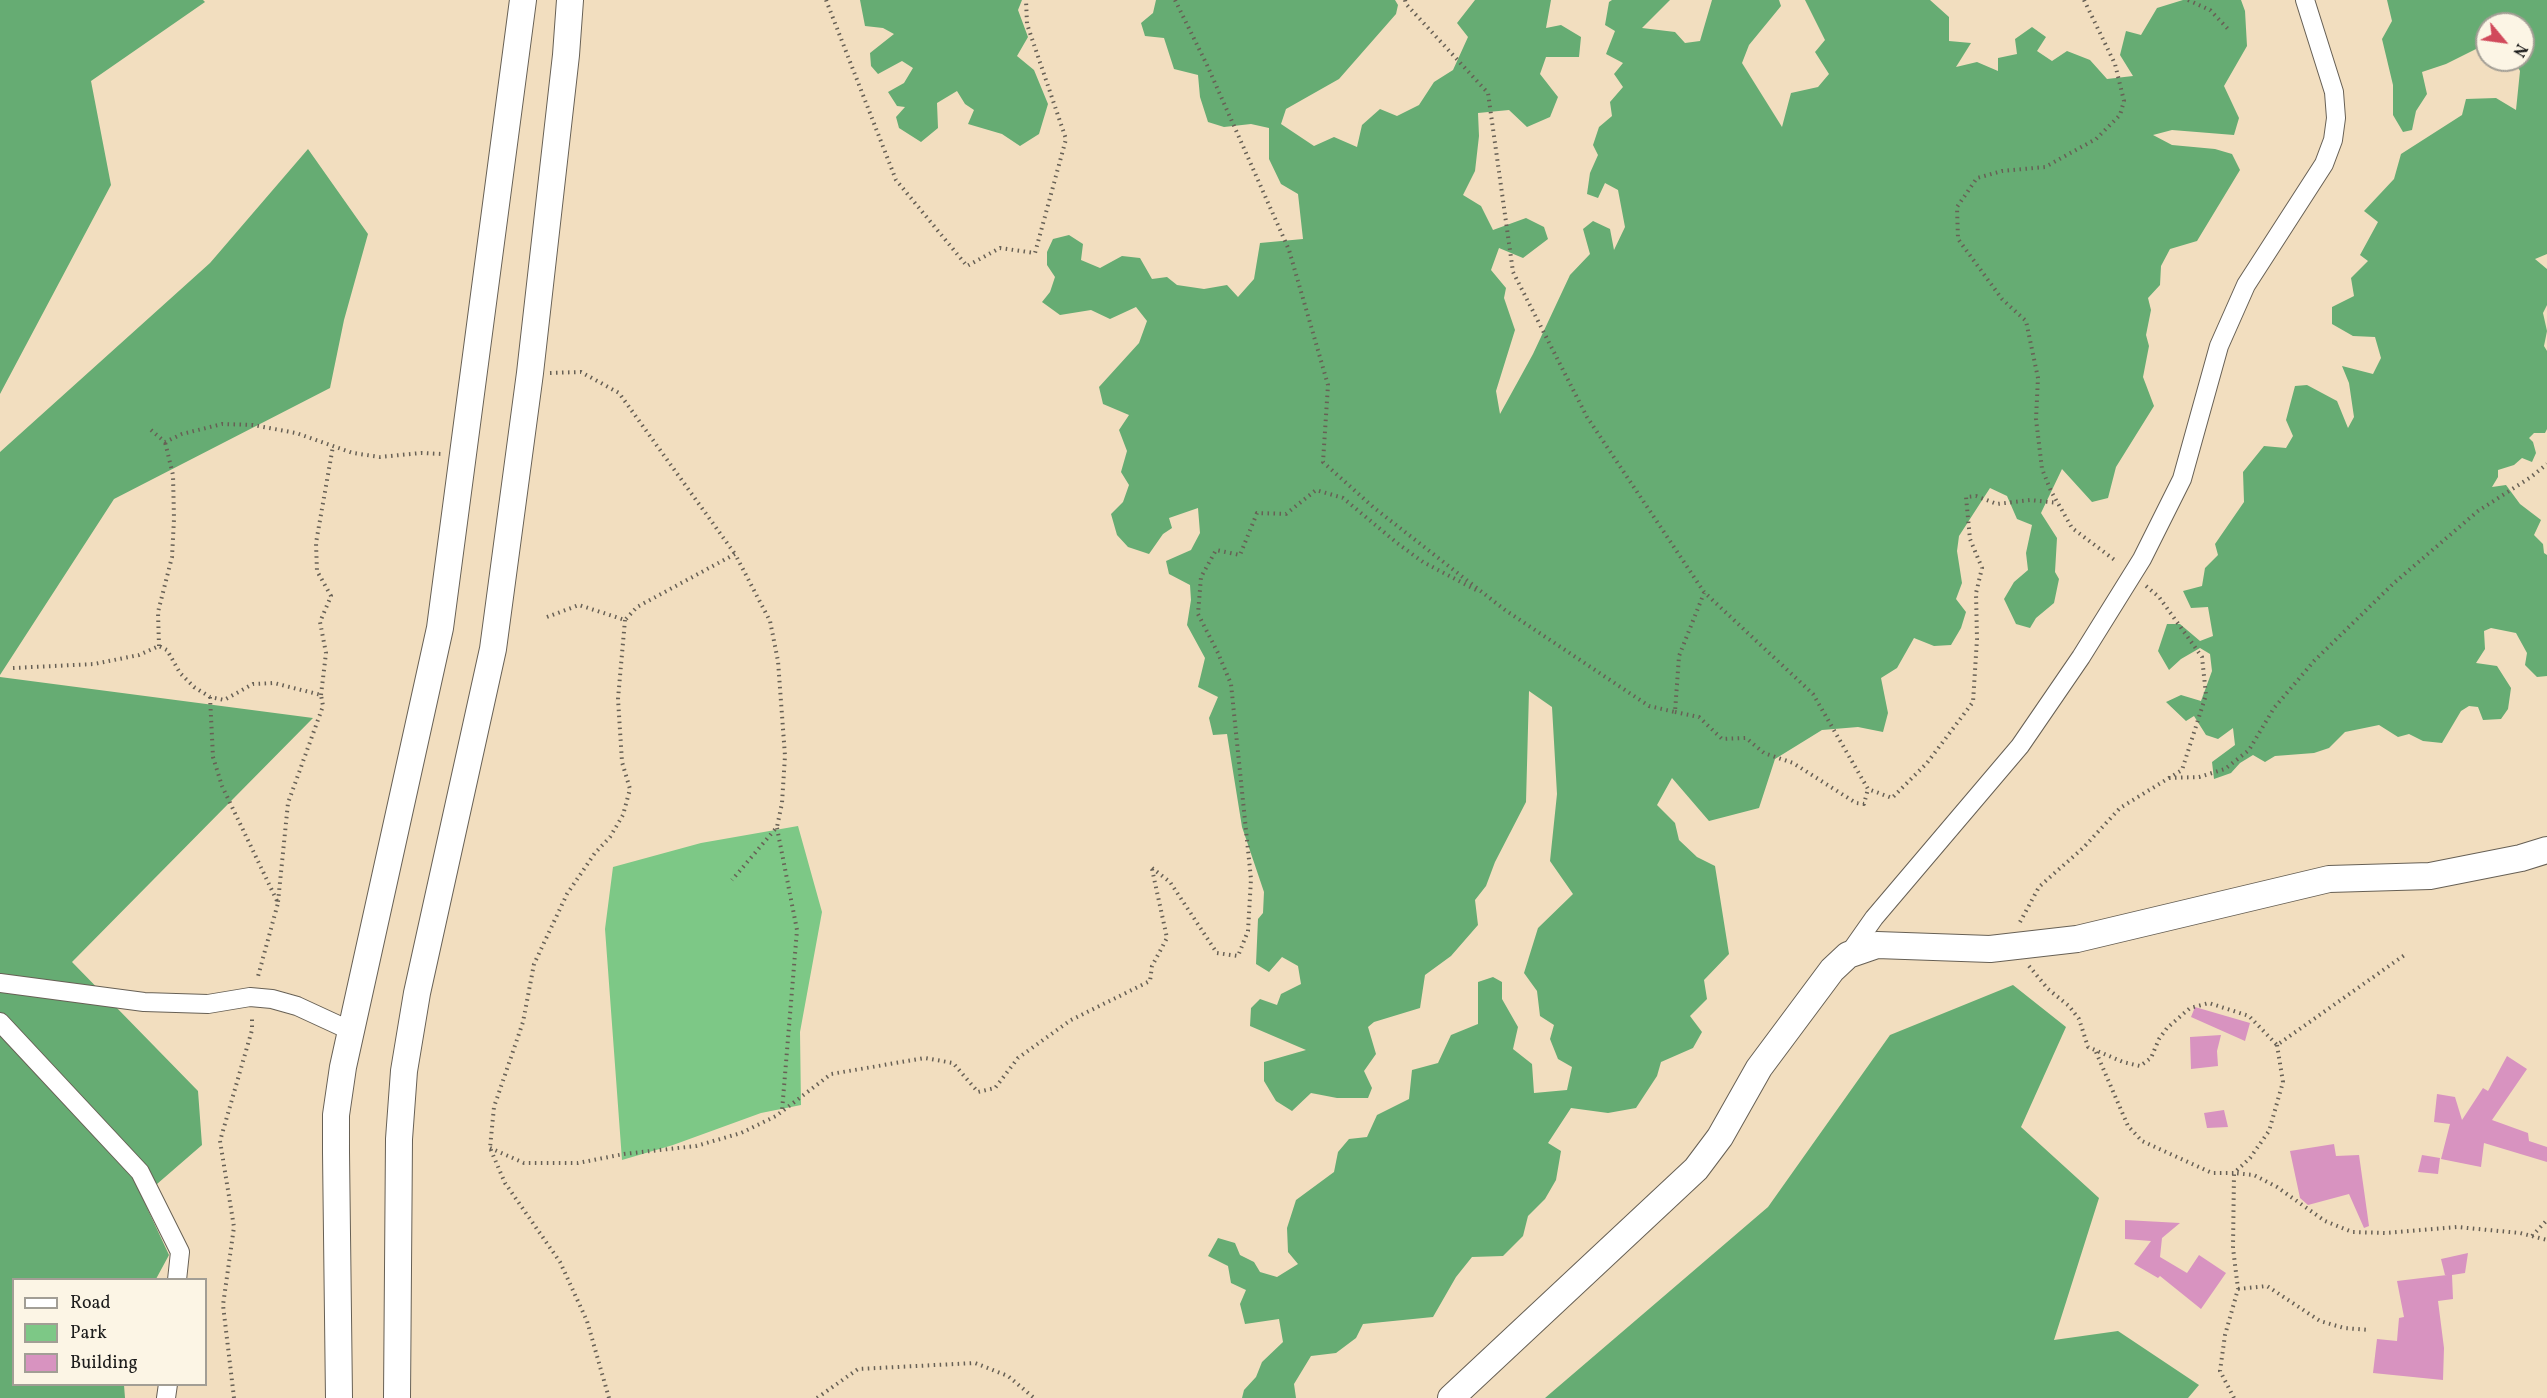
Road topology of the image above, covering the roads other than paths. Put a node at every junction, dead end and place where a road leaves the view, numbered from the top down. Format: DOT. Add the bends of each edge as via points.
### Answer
graph roads {
  1 [pos="523,0"];
  2 [pos="570,0"];
  3 [pos="2305,0"];
  4 [pos="2547,850"];
  5 [pos="1848,955"];
  6 [pos="0,983"];
  7 [pos="0,1023"];
  8 [pos="349,1030"];
  9 [pos="177,1278"];
  10 [pos="339,1398"];
  11 [pos="398,1398"];
  12 [pos="1451,1398"];
  1 -- 8 [label="main road" via="440,627"];
  2 -- 11 [label="main road" via="530,373 493,649 417,993 404,1071 399,1139"];
  3 -- 5 [label="street" via="2334,92 2336,118 2332,140 2324,164 2246,285 2219,346 2182,479 2142,559 2020,746 1874,918"];
  4 -- 5 [label="main road" via="2430,876 2329,879 2077,939 1990,949 1877,945"];
  5 -- 12 [label="main road" via="1832,970 1760,1068 1720,1137 1696,1169"];
  6 -- 8 [label="street" via="144,1002 208,1004 250,997 272,999"];
  7 -- 9 [label="street" via="140,1172 180,1252"];
  8 -- 10 [label="main road" via="336,1115"];
}
